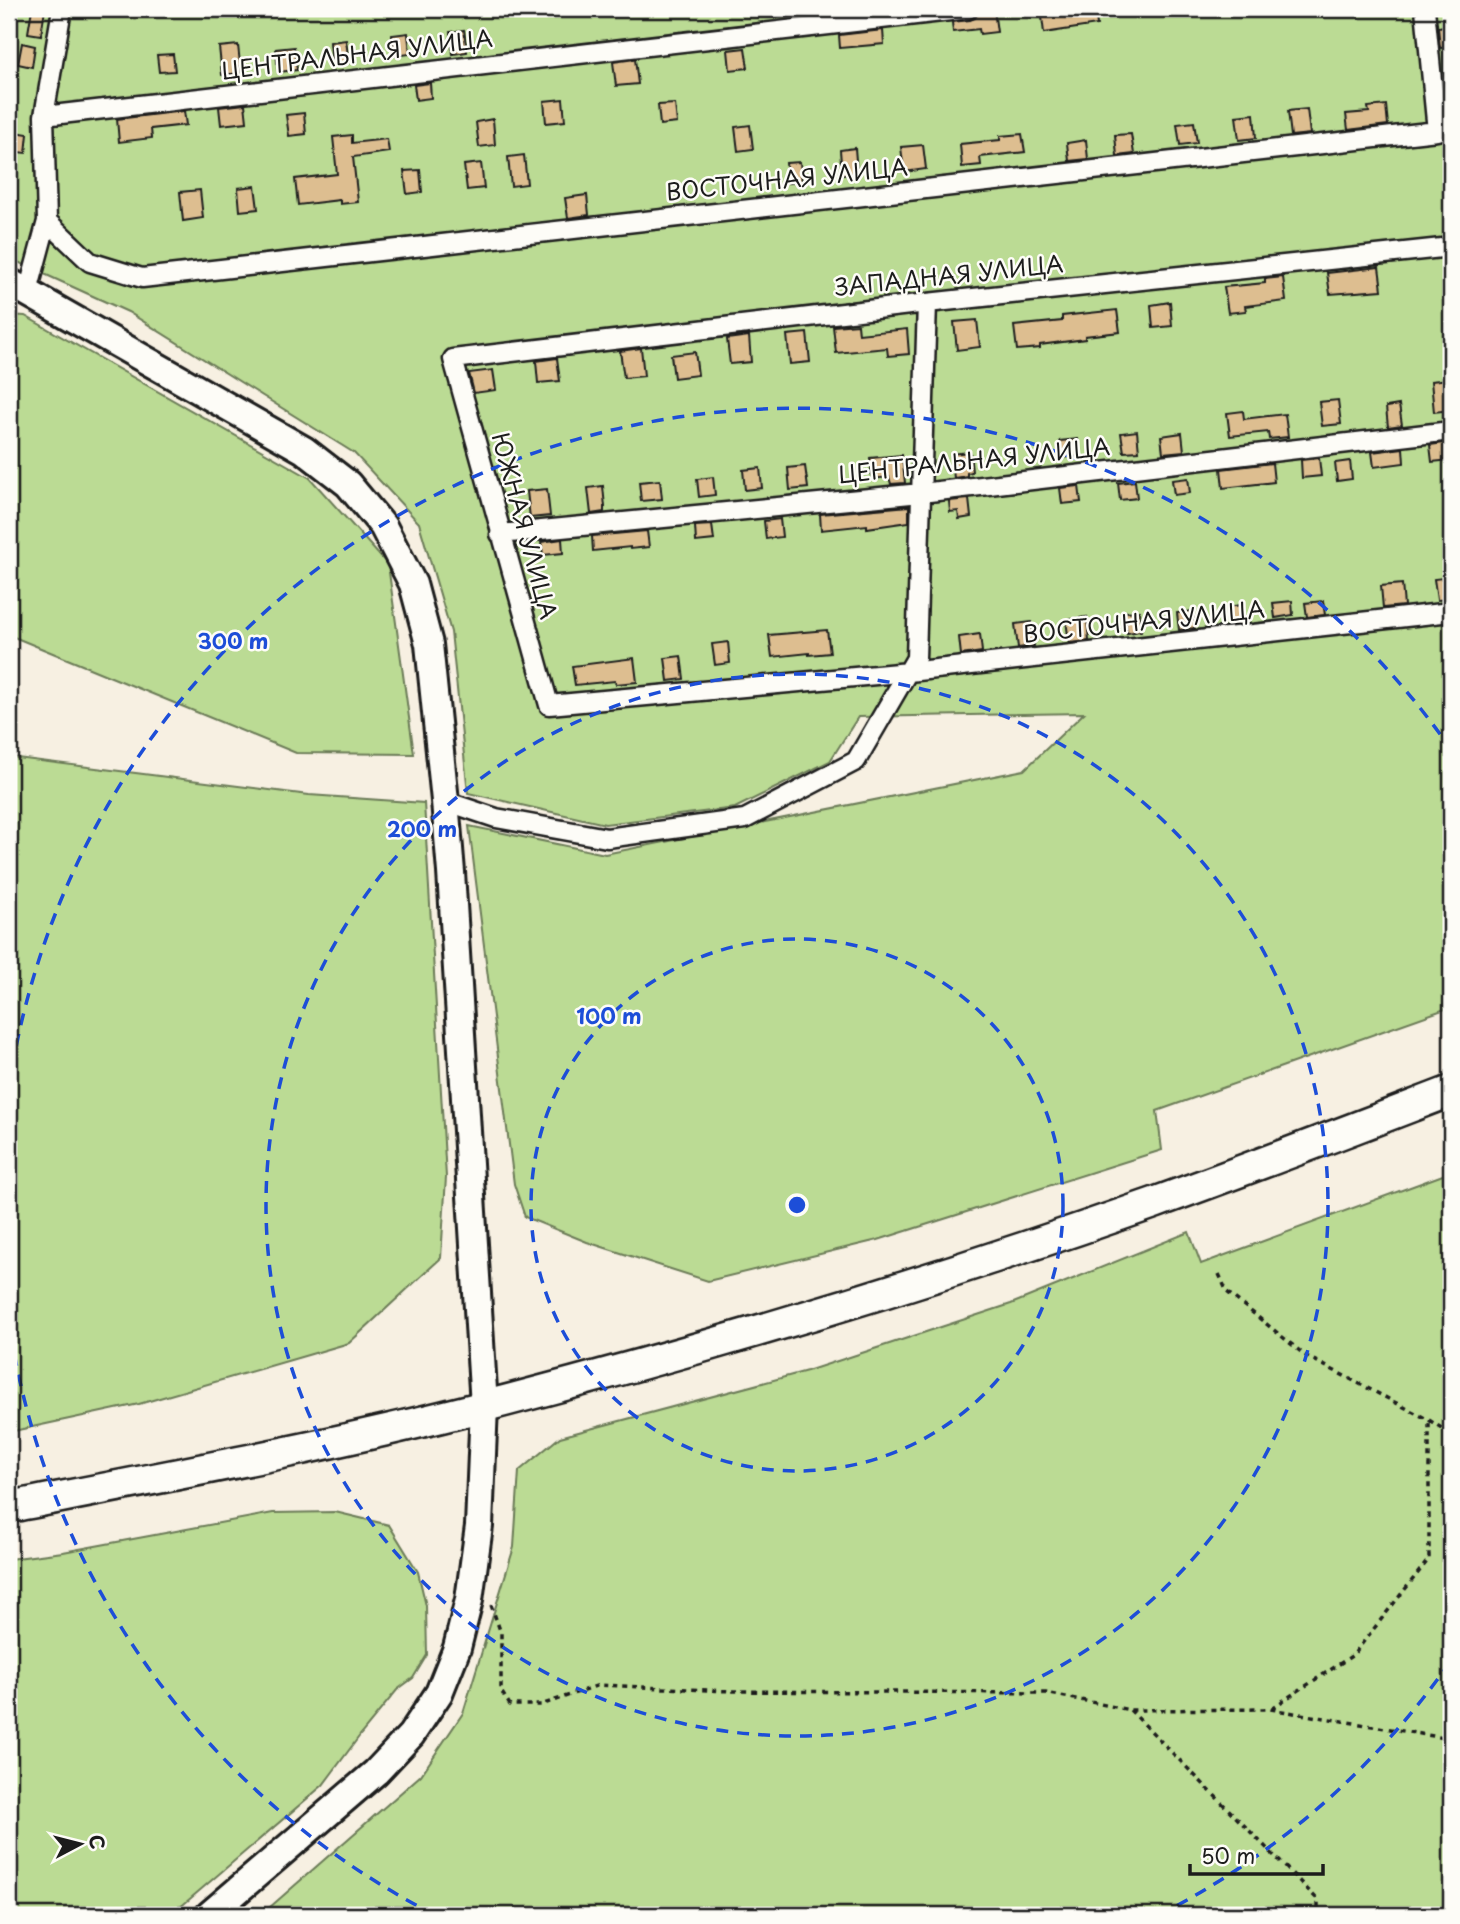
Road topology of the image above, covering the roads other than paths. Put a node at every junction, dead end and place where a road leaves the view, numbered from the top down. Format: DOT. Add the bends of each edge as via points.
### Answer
graph roads {
  1 [pos="62,9"];
  2 [pos="968,9"];
  3 [pos="1425,9"];
  4 [pos="44,116"];
  5 [pos="47,221"];
  6 [pos="1451,247"];
  7 [pos="18,287"];
  8 [pos="927,303"];
  9 [pos="453,359"];
  10 [pos="1451,431"];
  11 [pos="921,493"];
  12 [pos="500,534"];
  13 [pos="1451,612"];
  14 [pos="909,673"];
  15 [pos="549,705"];
  16 [pos="445,801"];
  17 [pos="1451,1091"];
  18 [pos="484,1406"];
  19 [pos="9,1507"];
  20 [pos="209,1915"];
  1 -- 4 [label="street"];
  2 -- 4 [label="street, ЦЕНТРАЛЬНАЯ УЛИЦА"];
  3 -- 5 [label="street, ВОСТОЧНАЯ УЛИЦА" via="1437,131 142,278 90,262"];
  4 -- 5 [label="street"];
  5 -- 7 [label="street"];
  6 -- 8 [label="street, ЗАПАДНАЯ УЛИЦА"];
  7 -- 16 [label="main road" via="304,450 348,484 383,526 413,584 429,643"];
  8 -- 9 [label="street, ЗАПАДНАЯ УЛИЦА"];
  8 -- 11 [label="street"];
  9 -- 12 [label="street, ЮЖНАЯ УЛИЦА"];
  10 -- 11 [label="street, ЦЕНТРАЛЬНАЯ УЛИЦА"];
  11 -- 12 [label="street, ЦЕНТРАЛЬНАЯ УЛИЦА"];
  11 -- 14 [label="street" via="916,658"];
  12 -- 15 [label="street, ЮЖНАЯ УЛИЦА"];
  13 -- 14 [label="street, ВОСТОЧНАЯ УЛИЦА"];
  14 -- 15 [label="street, ВОСТОЧНАЯ УЛИЦА"];
  14 -- 16 [label="street" via="856,761 745,819 607,838 496,818"];
  16 -- 18 [label="main road"];
  17 -- 18 [label="highway" via="1168,1198 942,1274"];
  18 -- 19 [label="highway" via="281,1453"];
  18 -- 20 [label="main road" via="480,1526 469,1600 439,1693 411,1735 376,1772"];
}
